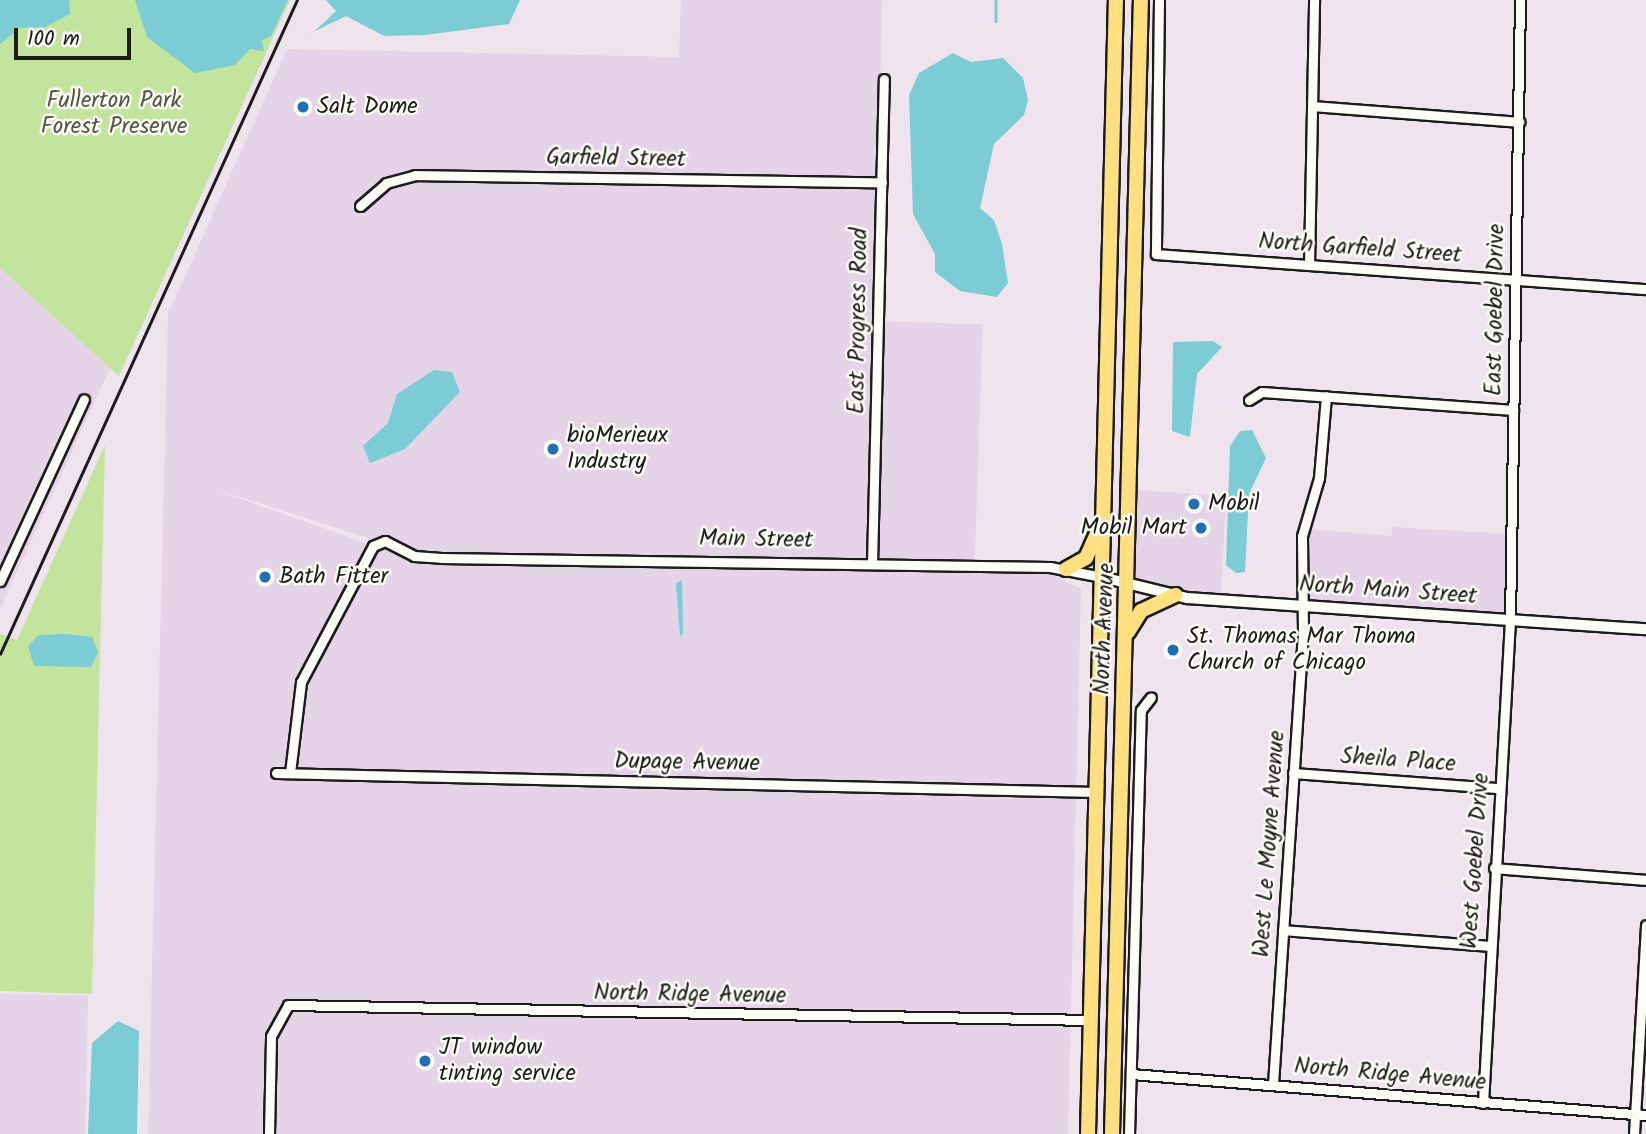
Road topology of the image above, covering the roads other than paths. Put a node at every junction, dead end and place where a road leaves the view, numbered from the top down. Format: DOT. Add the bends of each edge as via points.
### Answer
graph roads {
  1 [pos="1116,0"];
  2 [pos="1141,0"];
  3 [pos="1159,0"];
  4 [pos="1314,0"];
  5 [pos="1520,0"];
  6 [pos="884,79"];
  7 [pos="1313,106"];
  8 [pos="1519,122"];
  9 [pos="882,182"];
  10 [pos="360,206"];
  11 [pos="1310,265"];
  12 [pos="1516,279"];
  13 [pos="1646,289"];
  14 [pos="1325,396"];
  15 [pos="84,399"];
  16 [pos="1250,400"];
  17 [pos="1513,410"];
  18 [pos="1104,517"];
  19 [pos="872,564"];
  20 [pos="1066,569"];
  21 [pos="1102,577"];
  22 [pos="0,581"];
  23 [pos="1129,584"];
  24 [pos="1175,595"];
  25 [pos="1304,606"];
  26 [pos="1510,621"];
  27 [pos="1646,629"];
  28 [pos="1128,633"];
  29 [pos="1151,697"];
  30 [pos="276,773"];
  31 [pos="290,773"];
  32 [pos="1293,773"];
  33 [pos="1499,788"];
  34 [pos="1096,792"];
  35 [pos="1494,868"];
  36 [pos="1646,880"];
  37 [pos="1646,925"];
  38 [pos="1283,930"];
  39 [pos="1489,946"];
  40 [pos="1091,1020"];
  41 [pos="1130,1074"];
  42 [pos="1273,1084"];
  43 [pos="1483,1103"];
  44 [pos="1634,1115"];
  45 [pos="1646,1115"];
  46 [pos="269,1134"];
  47 [pos="1088,1134"];
  48 [pos="1112,1134"];
  49 [pos="1129,1134"];
  50 [pos="1634,1134"];
  1 -- 18 [label="main road, North Avenue"];
  2 -- 23 [label="main road, North Avenue"];
  3 -- 11 [label="street, North Garfield Street" via="1156,254"];
  4 -- 7 [label="street"];
  5 -- 8 [label="street, East Goebel Drive"];
  6 -- 9 [label="street, East Progress Road"];
  7 -- 8 [label="street"];
  7 -- 11 [label="street"];
  8 -- 12 [label="street, East Goebel Drive"];
  9 -- 10 [label="street, Garfield Street" via="415,175 386,183"];
  9 -- 19 [label="street, East Progress Road"];
  11 -- 12 [label="street, North Garfield Street"];
  12 -- 13 [label="street, North Garfield Street"];
  12 -- 17 [label="street, East Goebel Drive"];
  14 -- 16 [label="street" via="1262,392"];
  14 -- 17 [label="street"];
  14 -- 25 [label="street, West Le Moyne Avenue" via="1319,478 1302,536"];
  15 -- 22 [label="street"];
  17 -- 26 [label="street, East Goebel Drive"];
  18 -- 20 [label="main road" via="1086,558"];
  18 -- 21 [label="main road, North Avenue"];
  19 -- 20 [label="street, Main Street"];
  19 -- 31 [label="street, Main Street" via="441,558 414,556 385,541 373,546 301,682"];
  20 -- 21 [label="street, Main Street"];
  21 -- 23 [label="street, Main Street"];
  21 -- 34 [label="main road, North Avenue"];
  23 -- 24 [label="street, North Main Street"];
  23 -- 28 [label="main road, North Avenue"];
  24 -- 25 [label="street, North Main Street"];
  24 -- 28 [label="main road" via="1141,611"];
  25 -- 26 [label="street, North Main Street"];
  25 -- 32 [label="street, West Le Moyne Avenue"];
  26 -- 27 [label="street, North Main Street"];
  26 -- 33 [label="street, West Goebel Drive"];
  28 -- 48 [label="main road, North Avenue"];
  29 -- 41 [label="street, North Avenue" via="1140,710"];
  30 -- 31 [label="street, Dupage Avenue"];
  31 -- 34 [label="street, Dupage Avenue"];
  32 -- 33 [label="street, Sheila Place"];
  32 -- 38 [label="street, West Le Moyne Avenue"];
  33 -- 35 [label="street, West Goebel Drive"];
  34 -- 40 [label="main road, North Avenue"];
  35 -- 36 [label="street"];
  35 -- 39 [label="street, West Goebel Drive"];
  37 -- 44 [label="street"];
  38 -- 39 [label="street"];
  38 -- 42 [label="street, West Le Moyne Avenue"];
  39 -- 43 [label="street, West Goebel Drive"];
  40 -- 46 [label="street, North Ridge Avenue" via="288,1005 271,1036"];
  40 -- 47 [label="main road, North Avenue"];
  41 -- 42 [label="street, North Ridge Avenue"];
  41 -- 49 [label="street, North Avenue"];
  42 -- 43 [label="street, North Ridge Avenue"];
  43 -- 44 [label="street, North Ridge Avenue"];
  44 -- 45 [label="street, North Ridge Avenue"];
  44 -- 50 [label="street"];
}
